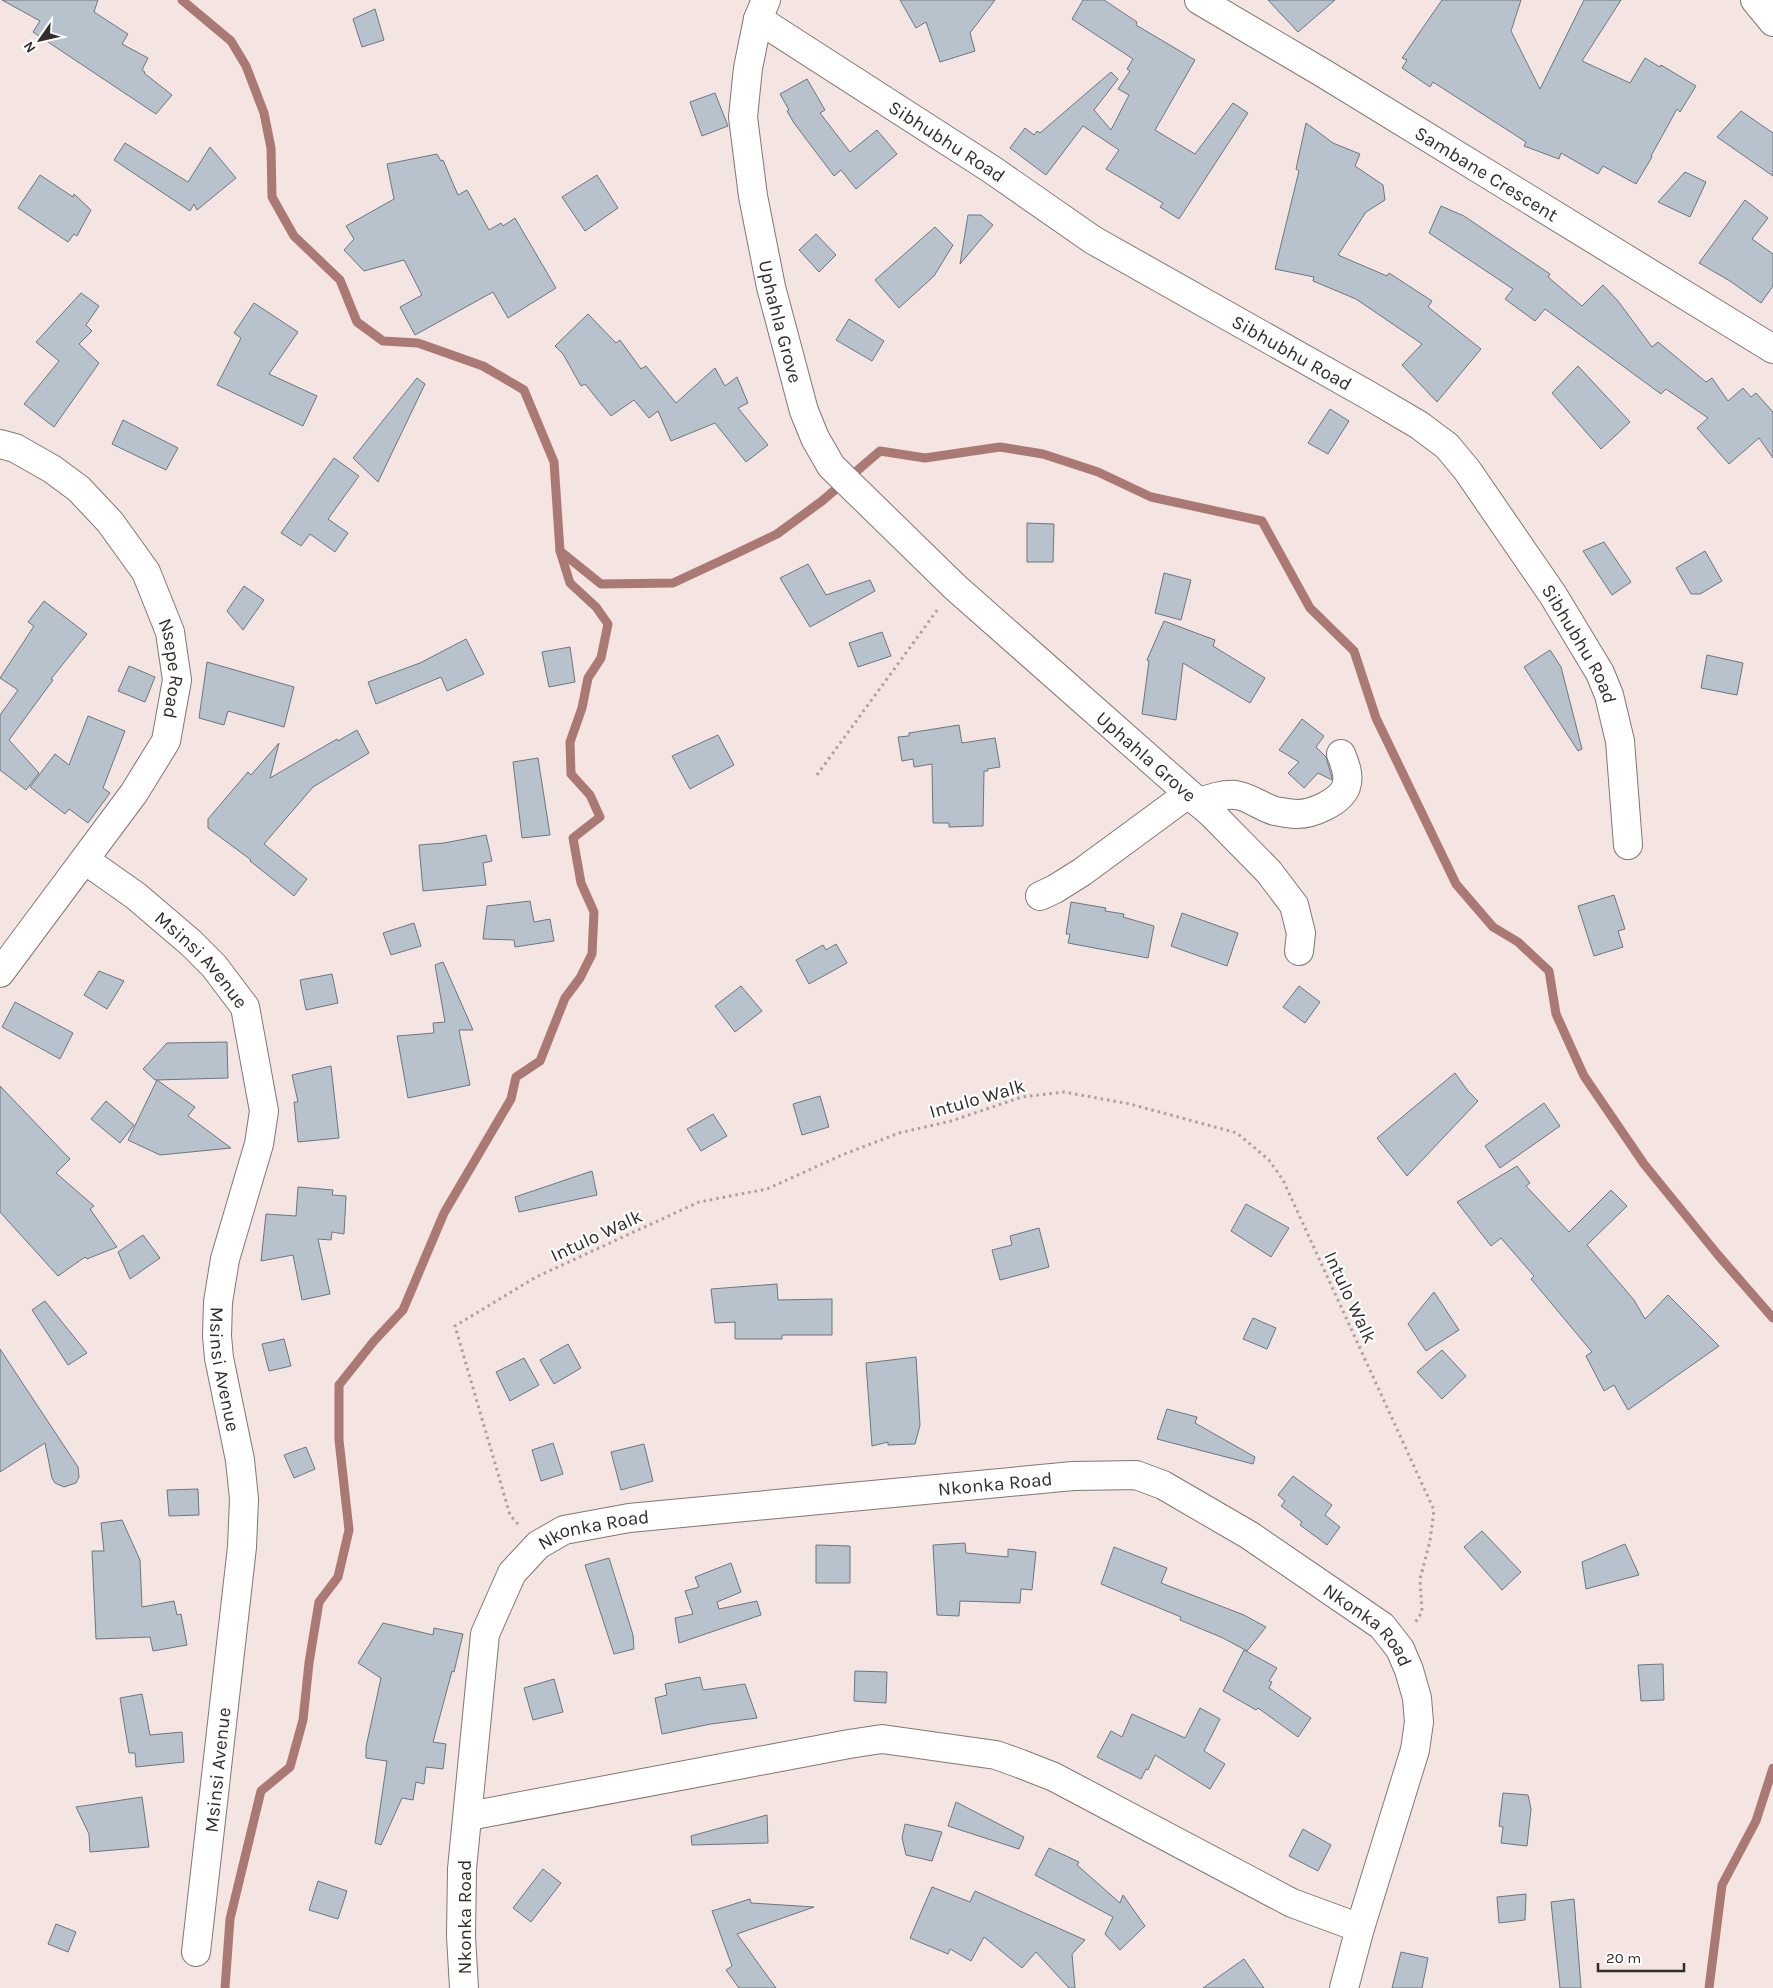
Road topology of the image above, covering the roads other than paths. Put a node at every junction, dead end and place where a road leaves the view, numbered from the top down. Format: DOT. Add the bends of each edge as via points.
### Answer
graph roads {
  1 [pos="1199,0"];
  2 [pos="1755,0"];
  3 [pos="762,9"];
  4 [pos="1773,22"];
  5 [pos="1773,349"];
  6 [pos="0,444"];
  7 [pos="1341,754"];
  8 [pos="1193,798"];
  9 [pos="1628,845"];
  10 [pos="85,860"];
  11 [pos="1040,896"];
  12 [pos="1299,951"];
  13 [pos="0,973"];
  14 [pos="469,1816"];
  15 [pos="1360,1928"];
  16 [pos="196,1952"];
  17 [pos="464,1988"];
  18 [pos="1344,1988"];
  1 -- 5 [label="street, Sambane Crescent"];
  2 -- 4 [label="street"];
  3 -- 8 [label="street, Uphahla Grove" via="748,68 742,117 771,288 798,392 815,438 832,466 955,586"];
  3 -- 9 [label="street, Sibhubhu Road" via="1093,240 1368,395 1447,446 1553,595 1600,673 1620,741"];
  6 -- 10 [label="street, Nsepe Road" via="15,448 52,469 78,489 110,522 146,572 170,632 177,680 166,741 134,793"];
  7 -- 8 [label="street" via="1347,773 1346,786 1340,797 1310,812 1298,814 1273,810 1232,795"];
  8 -- 11 [label="street"];
  8 -- 12 [label="street, Uphahla Grove" via="1269,872 1294,905 1301,933"];
  10 -- 13 [label="street, Nsepe Road"];
  10 -- 16 [label="street, Msinsi Avenue" via="136,896 191,943 235,992 245,1007 264,1111 259,1144 225,1258 218,1302 216,1336 240,1460 244,1499 242,1547"];
  14 -- 15 [label="street" via="849,1744 882,1739 935,1745 996,1755 1046,1774 1292,1903"];
  14 -- 15 [label="street, Nkonka Road" via="485,1634 512,1573 538,1545 564,1530 629,1518 1072,1476 1136,1475 1162,1485 1249,1535 1382,1626 1400,1649 1417,1698 1419,1722 1415,1750"];
  14 -- 17 [label="street, Nkonka Road" via="462,1869"];
  15 -- 18 [label="street, Nkonka Road"];
}
